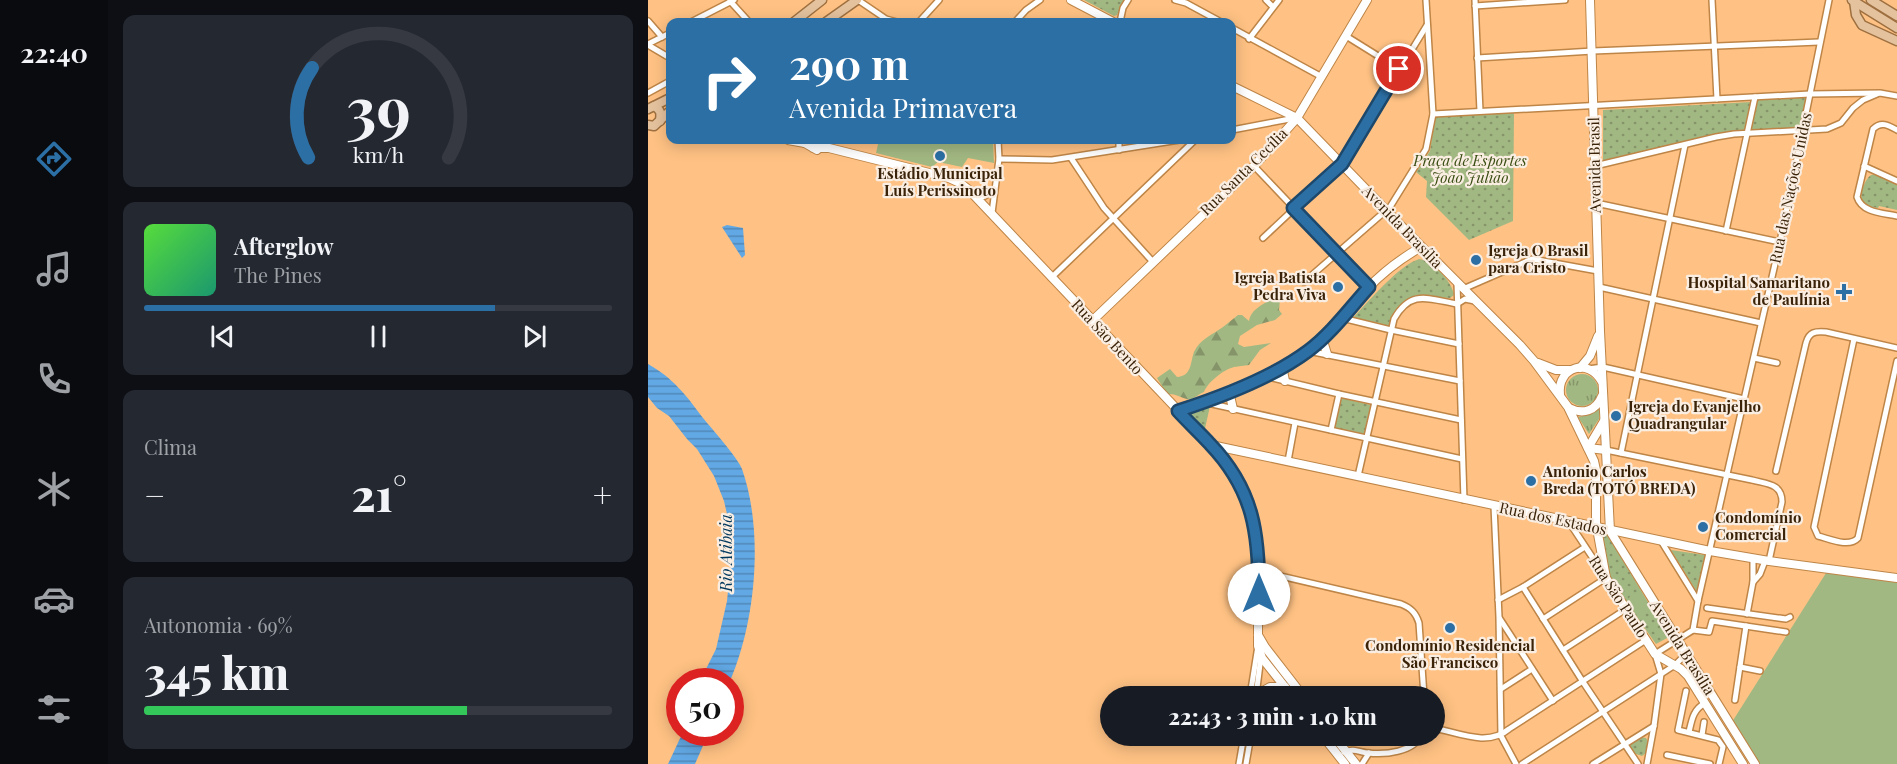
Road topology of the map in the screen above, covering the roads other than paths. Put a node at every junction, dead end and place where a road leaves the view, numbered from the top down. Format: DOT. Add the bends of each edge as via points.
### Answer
graph roads {
  1 [pos="822,0"];
  2 [pos="858,0"];
  3 [pos="939,0"];
  4 [pos="1071,0"];
  5 [pos="1128,0"];
  6 [pos="1175,0"];
  7 [pos="1266,0"];
  8 [pos="1279,0"];
  9 [pos="1367,0"];
  10 [pos="1426,0"];
  11 [pos="1565,0"];
  12 [pos="1590,0"];
  13 [pos="1712,0"];
  14 [pos="1829,0"];
  15 [pos="1871,0"];
  16 [pos="731,1"];
  17 [pos="1036,1"];
  18 [pos="1187,1"];
  19 [pos="1853,1"];
  20 [pos="1475,3"];
  21 [pos="1273,7"];
  22 [pos="1897,16"];
  23 [pos="699,18"];
  24 [pos="746,18"];
  25 [pos="799,18"];
  26 [pos="832,18"];
  27 [pos="885,18"];
  28 [pos="923,18"];
  29 [pos="1019,18"];
  30 [pos="1105,18"];
  31 [pos="1121,18"];
  32 [pos="1208,18"];
  33 [pos="648,21"];
  34 [pos="1427,24"];
  35 [pos="1897,28"];
  36 [pos="1236,30"];
  37 [pos="666,35"];
  38 [pos="1346,36"];
  39 [pos="662,37"];
  40 [pos="1250,39"];
  41 [pos="1897,41"];
  42 [pos="1819,42"];
  43 [pos="648,44"];
  44 [pos="1715,46"];
  45 [pos="1593,51"];
  46 [pos="666,55"];
  47 [pos="1478,58"];
  48 [pos="1399,69"];
  49 [pos="1322,77"];
  50 [pos="666,83"];
  51 [pos="1236,88"];
  52 [pos="648,93"];
  53 [pos="1880,93"];
  54 [pos="1810,94"];
  55 [pos="1848,94"];
  56 [pos="1897,96"];
  57 [pos="1755,98"];
  58 [pos="1717,99"];
  59 [pos="1594,104"];
  60 [pos="1853,108"];
  61 [pos="1480,111"];
  62 [pos="1433,114"];
  63 [pos="1297,118"];
  64 [pos="1236,129"];
  65 [pos="1803,130"];
  66 [pos="1897,130"];
  67 [pos="1746,134"];
  68 [pos="818,144"];
  69 [pos="998,144"];
  70 [pos="1119,144"];
  71 [pos="1155,144"];
  72 [pos="1180,144"];
  73 [pos="1191,144"];
  74 [pos="1685,145"];
  75 [pos="1119,150"];
  76 [pos="1183,152"];
  77 [pos="1071,158"];
  78 [pos="999,159"];
  79 [pos="1342,164"];
  80 [pos="1254,166"];
  81 [pos="1595,166"];
  82 [pos="1864,166"];
  83 [pos="1897,181"];
  84 [pos="995,189"];
  85 [pos="977,198"];
  86 [pos="1596,202"];
  87 [pos="1293,208"];
  88 [pos="1386,211"];
  89 [pos="992,213"];
  90 [pos="1897,216"];
  91 [pos="1113,218"];
  92 [pos="1669,219"];
  93 [pos="1726,231"];
  94 [pos="1263,238"];
  95 [pos="1780,242"];
  96 [pos="1421,247"];
  97 [pos="1336,253"];
  98 [pos="1153,262"];
  99 [pos="1598,271"];
  100 [pos="1051,278"];
  101 [pos="1304,282"];
  102 [pos="1457,283"];
  103 [pos="1369,287"];
  104 [pos="1599,287"];
  105 [pos="1463,289"];
  106 [pos="1652,299"];
  107 [pos="1475,301"];
  108 [pos="1457,304"];
  109 [pos="1342,318"];
  110 [pos="1092,321"];
  111 [pos="1761,323"];
  112 [pos="1391,330"];
  113 [pos="1600,331"];
  114 [pos="1322,338"];
  115 [pos="1854,339"];
  116 [pos="1459,344"];
  117 [pos="1897,348"];
  118 [pos="1308,351"];
  119 [pos="1327,354"];
  120 [pos="1754,358"];
  121 [pos="1534,361"];
  122 [pos="1897,361"];
  123 [pos="1777,363"];
  124 [pos="1383,365"];
  125 [pos="1282,366"];
  126 [pos="1603,367"];
  127 [pos="1580,369"];
  128 [pos="1636,375"];
  129 [pos="1263,376"];
  130 [pos="1285,381"];
  131 [pos="1460,381"];
  132 [pos="1603,390"];
  133 [pos="1229,392"];
  134 [pos="1339,394"];
  135 [pos="1560,396"];
  136 [pos="1744,399"];
  137 [pos="1207,402"];
  138 [pos="1375,402"];
  139 [pos="1568,407"];
  140 [pos="1233,409"];
  141 [pos="1178,411"];
  142 [pos="1605,419"];
  143 [pos="1461,420"];
  144 [pos="1295,423"];
  145 [pos="1331,430"];
  146 [pos="1367,438"];
  147 [pos="1212,445"];
  148 [pos="1588,448"];
  149 [pos="1238,450"];
  150 [pos="1606,450"];
  151 [pos="1621,453"];
  152 [pos="1462,459"];
  153 [pos="1287,461"];
  154 [pos="1227,465"];
  155 [pos="1776,471"];
  156 [pos="1728,475"];
  157 [pos="1358,476"];
  158 [pos="1464,500"];
  159 [pos="1494,506"];
  160 [pos="1569,522"];
  161 [pos="1597,528"];
  162 [pos="1610,531"];
  163 [pos="1661,541"];
  164 [pos="1585,547"];
  165 [pos="1710,551"];
  166 [pos="1753,559"];
  167 [pos="1767,561"];
  168 [pos="1259,572"];
  169 [pos="1606,578"];
  170 [pos="1897,578"];
  171 [pos="1754,582"];
  172 [pos="1523,587"];
  173 [pos="1498,600"];
  174 [pos="1698,601"];
  175 [pos="1707,608"];
  176 [pos="1626,609"];
  177 [pos="1747,614"];
  178 [pos="1499,617"];
  179 [pos="1790,617"];
  180 [pos="1543,619"];
  181 [pos="1746,626"];
  182 [pos="1693,630"];
  183 [pos="1786,632"];
  184 [pos="1260,640"];
  185 [pos="1646,640"];
  186 [pos="1677,640"];
  187 [pos="1563,650"];
  188 [pos="1655,654"];
  189 [pos="1686,654"];
  190 [pos="1261,656"];
  191 [pos="1675,665"];
  192 [pos="1740,667"];
  193 [pos="1532,669"];
  194 [pos="1760,671"];
  195 [pos="1661,674"];
  196 [pos="1583,681"];
  197 [pos="1255,686"];
  198 [pos="1256,686"];
  199 [pos="1284,686"];
  200 [pos="1295,686"];
  201 [pos="1423,686"];
  202 [pos="1501,689"];
  203 [pos="1686,691"];
  204 [pos="1735,700"];
  205 [pos="1553,701"];
  206 [pos="1705,703"];
  207 [pos="1604,712"];
  208 [pos="1704,722"];
  209 [pos="1654,726"];
  210 [pos="1445,731"];
  211 [pos="1689,732"];
  212 [pos="1702,735"];
  213 [pos="1502,736"];
  214 [pos="1625,744"];
  215 [pos="1242,746"];
  216 [pos="1249,746"];
  217 [pos="1336,746"];
  218 [pos="1340,746"];
  219 [pos="1411,746"];
  220 [pos="1346,751"];
  221 [pos="1369,753"];
  222 [pos="1667,755"];
  223 [pos="1342,761"];
  224 [pos="1239,764"];
  225 [pos="1246,764"];
  226 [pos="1356,764"];
  227 [pos="1362,764"];
  228 [pos="1516,764"];
  229 [pos="1522,764"];
  230 [pos="1593,764"];
  231 [pos="1638,764"];
  232 [pos="1647,764"];
  233 [pos="1710,764"];
  234 [pos="1719,764"];
  235 [pos="1743,764"];
  236 [pos="1755,764"];
  1 -- 25 [label="main road"];
  2 -- 26 [label="main road"];
  2 -- 27 [label="street"];
  3 -- 28 [label="street"];
  4 -- 30 [label="main road"];
  5 -- 31 [label="street"];
  6 -- 18 [label="street"];
  7 -- 21 [label="street"];
  8 -- 21 [label="street"];
  9 -- 38 [label="main road, Rua Santa Cecília"];
  10 -- 34 [label="street"];
  11 -- 20 [label="street"];
  12 -- 45 [label="main road, Avenida Brasil"];
  13 -- 44 [label="street"];
  14 -- 42 [label="street, Rua das Nações Unidas"];
  15 -- 22 [label="main road"];
  16 -- 23 [label="street"];
  16 -- 24 [label="street"];
  17 -- 29 [label="street"];
  18 -- 32 [label="street"];
  19 -- 35 [label="main road"];
  19 -- 41 [label="main road" via="1862,24"];
  20 -- 47 [label="street"];
  21 -- 40 [label="street"];
  33 -- 39 [label="street"];
  34 -- 48 [label="street"];
  34 -- 62 [label="street"];
  36 -- 40 [label="street"];
  37 -- 39 [label="street"];
  38 -- 48 [label="street"];
  38 -- 49 [label="main road, Rua Santa Cecília"];
  39 -- 43 [label="street"];
  40 -- 49 [label="street"];
  42 -- 44 [label="street"];
  42 -- 54 [label="street, Rua das Nações Unidas"];
  43 -- 46 [label="street"];
  44 -- 45 [label="street"];
  44 -- 58 [label="street"];
  45 -- 47 [label="street"];
  45 -- 59 [label="main road, Avenida Brasil"];
  47 -- 61 [label="street"];
  48 -- 79 [label="street"];
  49 -- 63 [label="main road, Rua Santa Cecília"];
  50 -- 52 [label="street"];
  51 -- 63 [label="main road, Avenida Brasília"];
  53 -- 55 [label="street"];
  53 -- 56 [label="street"];
  53 -- 60 [label="street"];
  54 -- 55 [label="street"];
  54 -- 57 [label="street"];
  54 -- 65 [label="street, Rua das Nações Unidas"];
  55 -- 60 [label="street"];
  57 -- 58 [label="street"];
  57 -- 67 [label="street"];
  58 -- 59 [label="street"];
  59 -- 61 [label="street"];
  59 -- 81 [label="main road, Avenida Brasil"];
  60 -- 65 [label="street" via="1833,127"];
  61 -- 62 [label="street"];
  62 -- 88 [label="street" via="1426,149"];
  63 -- 64 [label="street"];
  63 -- 79 [label="main road, Avenida Brasília"];
  63 -- 80 [label="main road, Rua Santa Cecília"];
  65 -- 67 [label="street"];
  65 -- 95 [label="street, Rua das Nações Unidas"];
  66 -- 82 [label="street" via="1877,125"];
  67 -- 74 [label="street"];
  67 -- 93 [label="street"];
  68 -- 85 [label="main road, Rua São Bento" via="949,178"];
  69 -- 78 [label="street"];
  70 -- 75 [label="street"];
  71 -- 75 [label="street"];
  72 -- 76 [label="street"];
  73 -- 76 [label="street"];
  74 -- 81 [label="street"];
  74 -- 92 [label="street"];
  75 -- 77 [label="street"];
  76 -- 91 [label="street"];
  77 -- 78 [label="street"];
  77 -- 91 [label="street"];
  78 -- 84 [label="street"];
  79 -- 87 [label="street"];
  79 -- 88 [label="main road, Avenida Brasília"];
  80 -- 87 [label="street"];
  80 -- 98 [label="main road, Rua Santa Cecília"];
  81 -- 86 [label="main road, Avenida Brasil"];
  82 -- 83 [label="street"];
  82 -- 90 [label="street" via="1857,197 1860,204 1867,210"];
  84 -- 85 [label="street"];
  84 -- 89 [label="street"];
  85 -- 89 [label="main road, Rua São Bento"];
  86 -- 92 [label="street"];
  86 -- 99 [label="main road, Avenida Brasil"];
  87 -- 94 [label="street"];
  87 -- 97 [label="street"];
  88 -- 96 [label="main road, Avenida Brasília"];
  88 -- 97 [label="street"];
  89 -- 100 [label="main road, Rua São Bento"];
  91 -- 98 [label="street"];
  91 -- 100 [label="street"];
  92 -- 93 [label="street"];
  92 -- 106 [label="street"];
  93 -- 95 [label="street"];
  95 -- 111 [label="street, Rua das Nações Unidas"];
  96 -- 102 [label="main road, Avenida Brasília"];
  96 -- 103 [label="main road"];
  97 -- 101 [label="street"];
  97 -- 103 [label="street"];
  98 -- 110 [label="main road, Rua Santa Cecília"];
  99 -- 104 [label="main road, Avenida Brasil"];
  99 -- 105 [label="street" via="1532,259"];
  100 -- 110 [label="main road, Rua São Bento"];
  102 -- 105 [label="main road, Avenida Brasília"];
  102 -- 108 [label="street"];
  103 -- 109 [label="main road"];
  104 -- 106 [label="street"];
  104 -- 113 [label="main road, Avenida Brasil"];
  105 -- 107 [label="main road, Avenida Brasília"];
  106 -- 111 [label="street"];
  106 -- 128 [label="street"];
  107 -- 108 [label="street" via="1465,299"];
  107 -- 121 [label="main road, Avenida Brasília"];
  108 -- 112 [label="street" via="1412,300 1402,306"];
  108 -- 116 [label="street"];
  109 -- 112 [label="street"];
  109 -- 114 [label="main road"];
  110 -- 141 [label="main road, Rua São Bento"];
  111 -- 120 [label="street, Rua das Nações Unidas"];
  112 -- 116 [label="street"];
  112 -- 124 [label="street"];
  113 -- 126 [label="main road, Avenida Brasil"];
  113 -- 127 [label="main road, Avenida Brasil"];
  114 -- 118 [label="main road"];
  114 -- 119 [label="main road"];
  115 -- 117 [label="street"];
  115 -- 122 [label="street" via="1814,527 1818,536 1852,543 1858,538"];
  115 -- 155 [label="street" via="1815,331 1807,338"];
  116 -- 131 [label="street"];
  118 -- 119 [label="street"];
  118 -- 125 [label="main road"];
  119 -- 124 [label="street"];
  120 -- 123 [label="street"];
  120 -- 136 [label="street, Rua das Nações Unidas"];
  121 -- 127 [label="main road, Avenida Brasília" via="1556,370"];
  121 -- 135 [label="main road, Avenida Brasília"];
  124 -- 131 [label="street"];
  124 -- 138 [label="street"];
  125 -- 129 [label="main road"];
  125 -- 130 [label="main road"];
  126 -- 127 [label="street"];
  126 -- 128 [label="street"];
  126 -- 132 [label="main road, Avenida Brasil"];
  127 -- 132 [label="main road" via="1598,375"];
  127 -- 135 [label="main road" via="1567,373 1561,381"];
  128 -- 136 [label="street"];
  128 -- 151 [label="street"];
  129 -- 130 [label="street"];
  129 -- 133 [label="main road"];
  130 -- 134 [label="street"];
  131 -- 143 [label="street"];
  132 -- 139 [label="main road" via="1600,401 1589,410"];
  132 -- 142 [label="main road, Avenida Brasil"];
  133 -- 137 [label="main road"];
  133 -- 140 [label="main road"];
  134 -- 138 [label="street"];
  134 -- 145 [label="street"];
  135 -- 139 [label="main road"];
  136 -- 156 [label="street, Rua das Nações Unidas"];
  137 -- 140 [label="street"];
  137 -- 141 [label="main road"];
  138 -- 143 [label="street"];
  138 -- 146 [label="street"];
  139 -- 148 [label="main road"];
  140 -- 144 [label="street"];
  141 -- 147 [label="main road, Rua São Bento"];
  142 -- 148 [label="main road"];
  142 -- 150 [label="main road, Avenida Brasil"];
  143 -- 152 [label="street"];
  144 -- 145 [label="street"];
  144 -- 153 [label="street"];
  145 -- 146 [label="street"];
  146 -- 152 [label="street"];
  146 -- 157 [label="street"];
  147 -- 149 [label="main road, Rua dos Estados"];
  147 -- 154 [label="main road, Rua São Bento"];
  148 -- 150 [label="main road"];
  148 -- 161 [label="main road" via="1596,470"];
  149 -- 153 [label="main road, Rua dos Estados"];
  149 -- 154 [label="main road" via="1229,456"];
  150 -- 151 [label="street"];
  150 -- 162 [label="main road, Avenida Brasil"];
  151 -- 156 [label="street"];
  152 -- 158 [label="street"];
  153 -- 157 [label="main road, Rua dos Estados"];
  154 -- 168 [label="main road, Rua São Bento" via="1250,506"];
  156 -- 165 [label="street, Rua das Nações Unidas"];
  156 -- 167 [label="street" via="1780,489"];
  157 -- 158 [label="main road, Rua dos Estados"];
  158 -- 159 [label="main road, Rua dos Estados"];
  159 -- 160 [label="main road, Rua dos Estados"];
  159 -- 173 [label="street"];
  160 -- 161 [label="main road, Rua dos Estados"];
  160 -- 164 [label="street, Rua São Paulo"];
  161 -- 162 [label="main road, Rua dos Estados"];
  161 -- 169 [label="main road"];
  162 -- 163 [label="main road, Rua dos Estados"];
  162 -- 186 [label="main road, Avenida Brasília"];
  163 -- 165 [label="main road, Rua dos Estados"];
  163 -- 174 [label="street"];
  164 -- 169 [label="street, Rua São Paulo"];
  164 -- 172 [label="street"];
  165 -- 166 [label="main road, Rua dos Estados"];
  165 -- 174 [label="street, Rua das Nações Unidas"];
  166 -- 167 [label="main road, Rua dos Estados"];
  166 -- 171 [label="street"];
  167 -- 170 [label="main road, Rua dos Estados"];
  167 -- 171 [label="street"];
  168 -- 184 [label="main road, Rua São Bento"];
  168 -- 201 [label="street" via="1408,607 1419,623"];
  169 -- 176 [label="main road, Rua São Paulo"];
  169 -- 180 [label="street"];
  171 -- 177 [label="street"];
  172 -- 173 [label="street"];
  172 -- 180 [label="street"];
  173 -- 178 [label="street"];
  174 -- 182 [label="street, Rua das Nações Unidas"];
  175 -- 177 [label="street"];
  176 -- 185 [label="main road, Rua São Paulo"];
  176 -- 187 [label="street"];
  177 -- 179 [label="street" via="1786,620"];
  178 -- 193 [label="street"];
  178 -- 202 [label="street"];
  180 -- 187 [label="street"];
  181 -- 182 [label="street" via="1712,621 1709,632"];
  181 -- 183 [label="street"];
  181 -- 192 [label="street"];
  182 -- 186 [label="street"];
  184 -- 190 [label="main road, Rua São Bento"];
  184 -- 197 [label="street, Rua São Bento"];
  184 -- 200 [label="main road"];
  185 -- 188 [label="main road, Rua São Paulo"];
  185 -- 196 [label="street"];
  186 -- 188 [label="street"];
  186 -- 189 [label="main road, Avenida Brasília"];
  187 -- 196 [label="street"];
  188 -- 191 [label="main road, Avenida Brasília"];
  188 -- 195 [label="street, Rua São Paulo"];
  189 -- 191 [label="street"];
  189 -- 236 [label="main road, Avenida Brasília"];
  190 -- 198 [label="street, Rua São Bento"];
  190 -- 199 [label="main road"];
  191 -- 195 [label="street"];
  191 -- 206 [label="main road, Avenida Brasília" via="1688,676"];
  192 -- 194 [label="street"];
  192 -- 204 [label="street"];
  193 -- 202 [label="street"];
  193 -- 205 [label="street"];
  195 -- 207 [label="street"];
  195 -- 209 [label="street, Rua São Paulo"];
  196 -- 205 [label="street"];
  196 -- 207 [label="street"];
  202 -- 213 [label="street"];
  203 -- 211 [label="street" via="1678,730"];
  205 -- 213 [label="street"];
  206 -- 211 [label="street" via="1693,714"];
  206 -- 235 [label="main road, Avenida Brasília"];
  207 -- 214 [label="street"];
  207 -- 229 [label="street"];
  208 -- 212 [label="street"];
  209 -- 214 [label="street"];
  209 -- 232 [label="street, Rua São Paulo"];
  210 -- 213 [label="street" via="1471,737"];
  211 -- 212 [label="street"];
  212 -- 234 [label="street" via="1722,745"];
  213 -- 228 [label="street"];
  214 -- 230 [label="street"];
  214 -- 231 [label="street"];
  215 -- 224 [label="street"];
  216 -- 225 [label="street"];
  217 -- 223 [label="main road"];
  218 -- 220 [label="main road"];
  219 -- 221 [label="street"];
  220 -- 221 [label="street"];
  220 -- 223 [label="street"];
  220 -- 226 [label="main road"];
  221 -- 227 [label="street"];
  222 -- 233 [label="street"];
}
